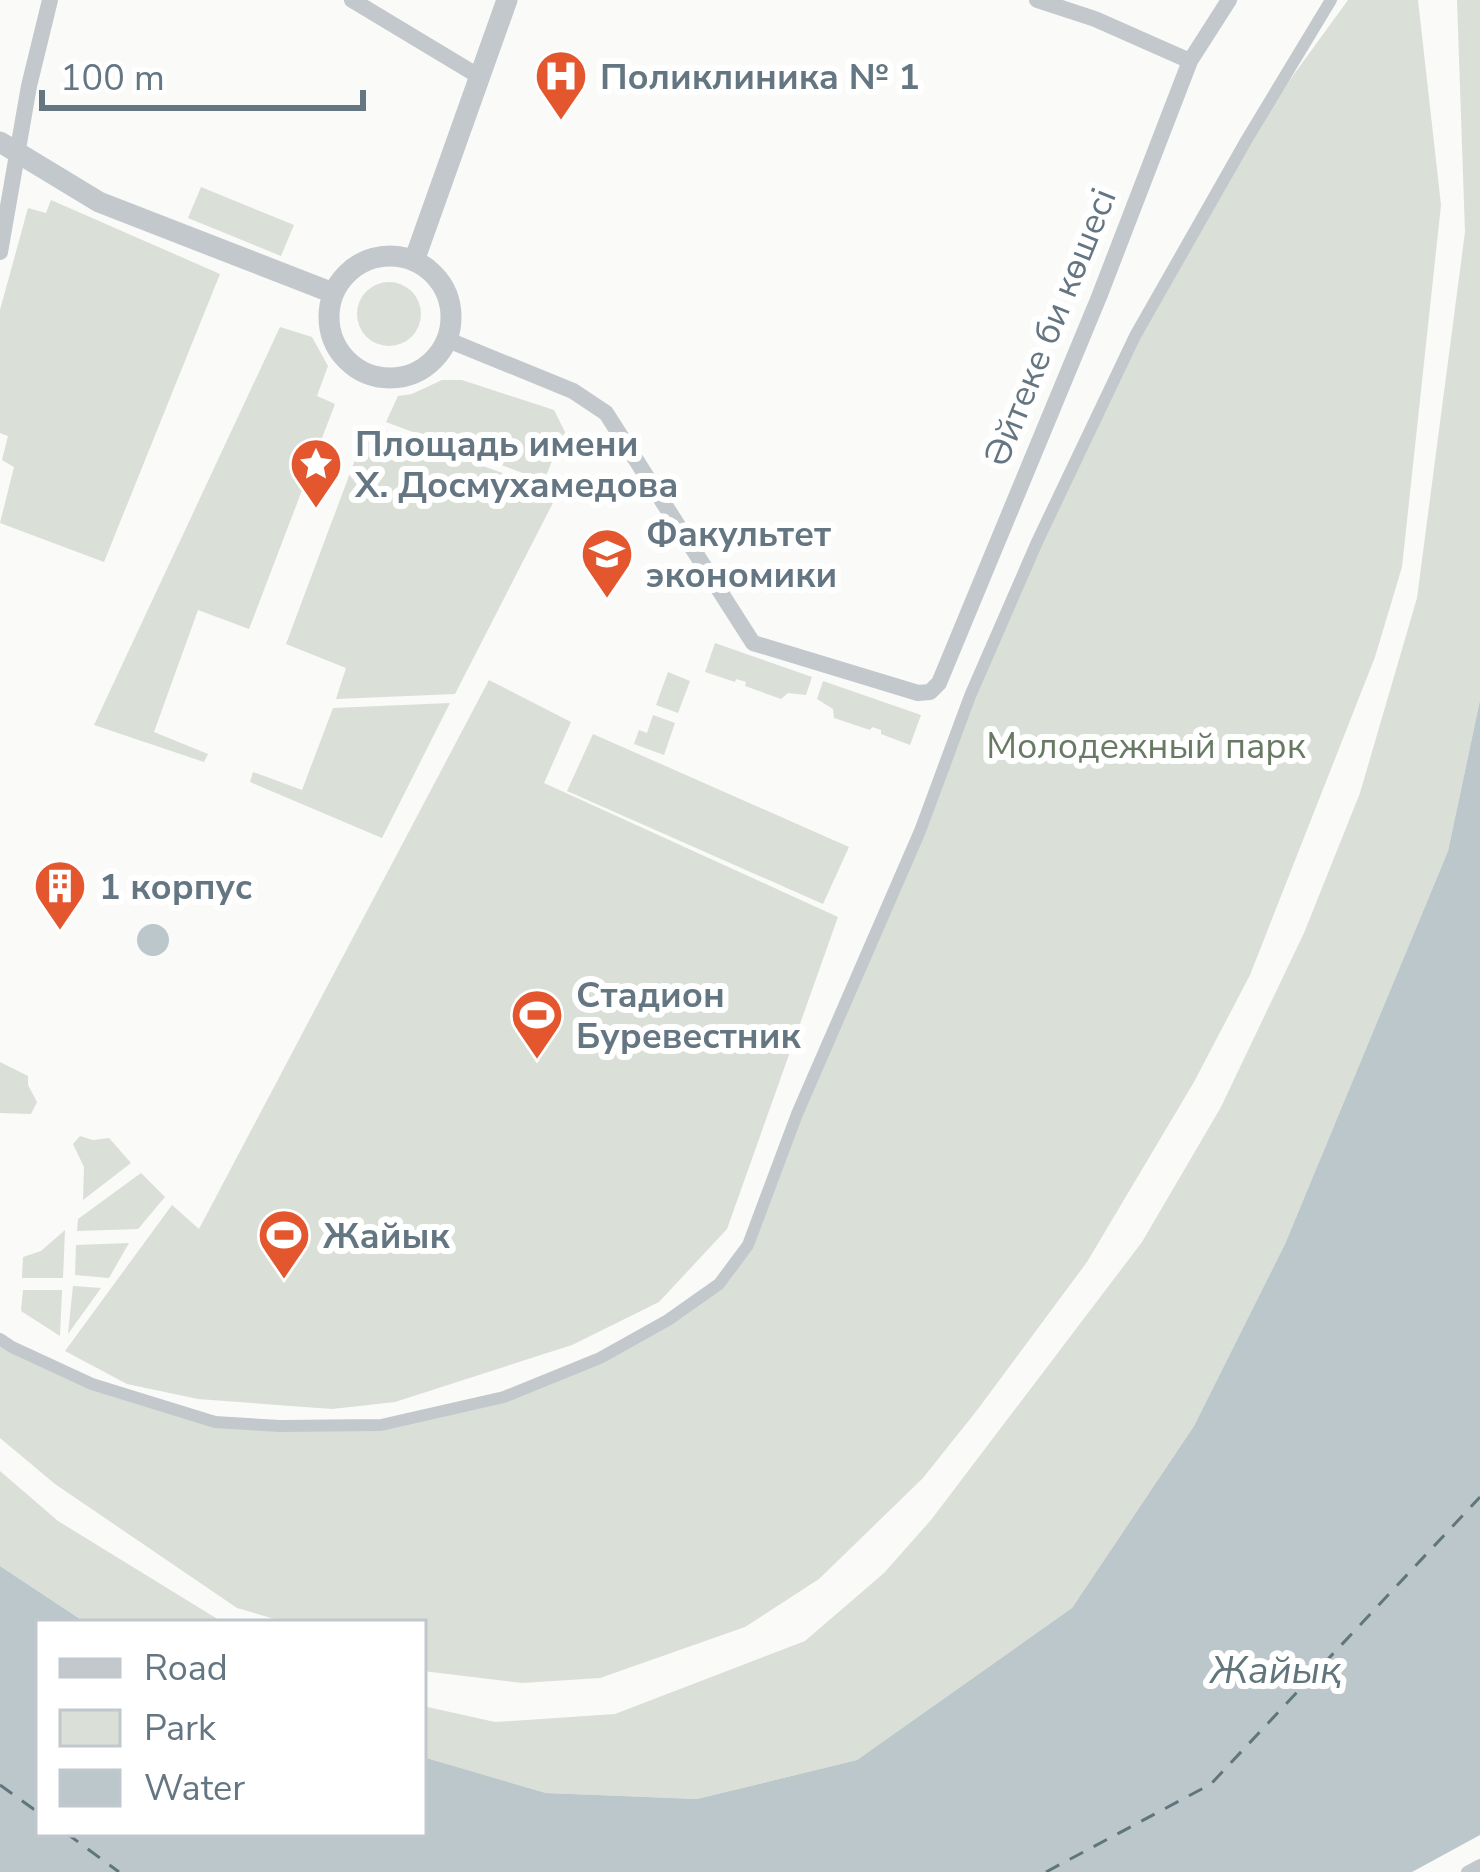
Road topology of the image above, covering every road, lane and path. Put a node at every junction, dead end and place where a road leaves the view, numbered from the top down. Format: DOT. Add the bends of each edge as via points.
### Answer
graph roads {
  1 [pos="50,0"];
  2 [pos="352,0"];
  3 [pos="507,0"];
  4 [pos="1037,0"];
  5 [pos="1229,0"];
  6 [pos="1331,0"];
  7 [pos="1190,61"];
  8 [pos="480,77"];
  9 [pos="9,148"];
  10 [pos="0,252"];
  11 [pos="415,261"];
  12 [pos="333,293"];
  13 [pos="448,340"];
  14 [pos="0,1339"];
  15 [pos="1480,1865"];
  16 [pos="1468,1872"];
  1 -- 9 [label="street"];
  2 -- 8 [label="street"];
  3 -- 8 [label="street"];
  4 -- 7 [label="street"];
  5 -- 7 [label="street, Әйтеке би көшесі"];
  6 -- 14 [label="street" via="1115,377 970,696 748,1245 719,1285 600,1358 504,1397 381,1425 215,1422 92,1384"];
  7 -- 13 [label="street, Әйтеке би көшесі" via="930,692 753,643 606,413"];
  8 -- 11 [label="street"];
  9 -- 10 [label="street"];
  9 -- 12 [label="street" via="99,202"];
  11 -- 12 [label="street" via="374,258"];
  11 -- 13 [label="street" via="447,293"];
  12 -- 13 [label="street" via="333,340 360,371 380,378 421,371"];
  15 -- 16 [label="street"];
}
